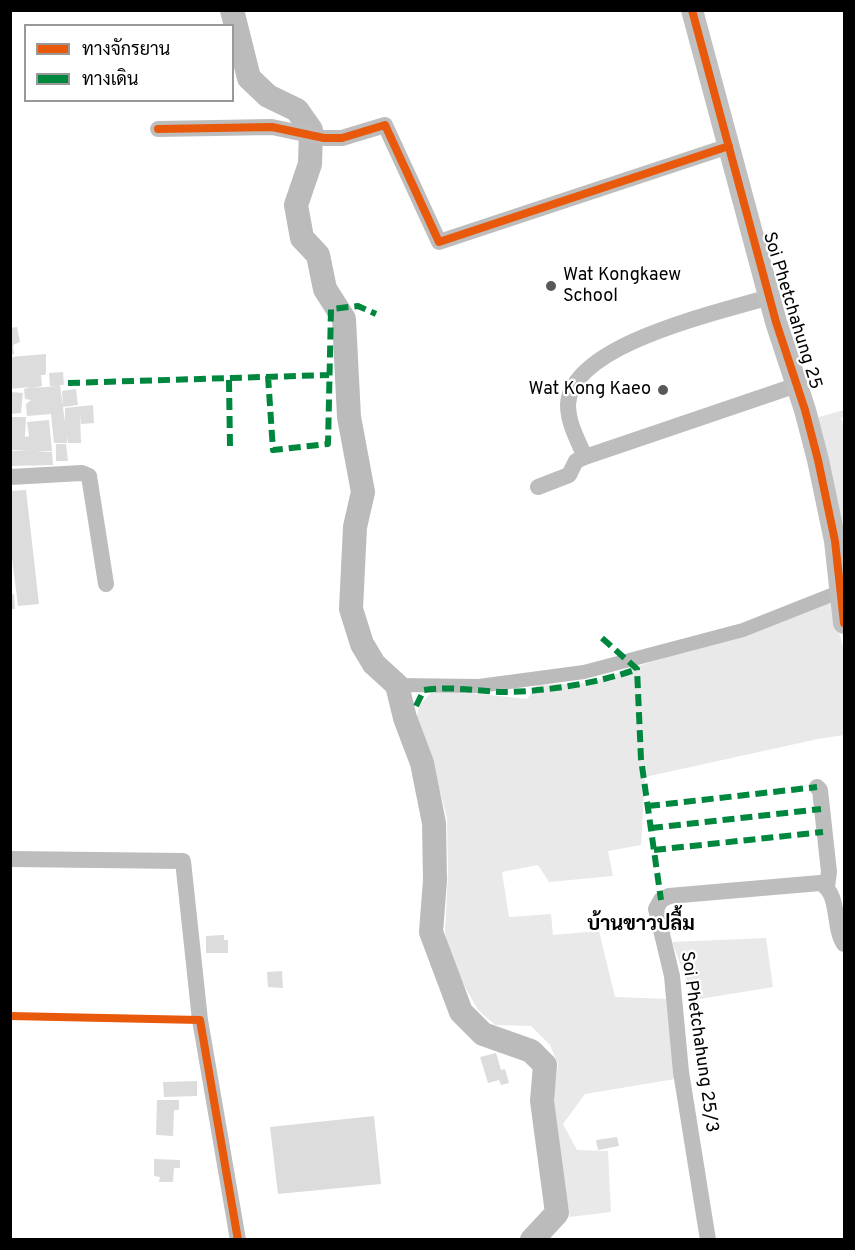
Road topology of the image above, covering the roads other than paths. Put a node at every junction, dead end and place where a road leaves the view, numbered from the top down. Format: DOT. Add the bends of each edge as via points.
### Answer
graph roads {
  1 [pos="692,10"];
  2 [pos="158,129"];
  3 [pos="729,146"];
  4 [pos="769,297"];
  5 [pos="797,385"];
  6 [pos="585,457"];
  7 [pos="10,477"];
  8 [pos="538,487"];
  9 [pos="106,584"];
  10 [pos="844,623"];
  11 [pos="817,787"];
  12 [pos="10,859"];
  13 [pos="827,887"];
  14 [pos="844,944"];
  15 [pos="238,1239"];
  16 [pos="708,1239"];
  1 -- 3 [label="street, Soi Phetchahung 25"];
  2 -- 3 [label="street" via="272,127 342,138 385,124 439,242"];
  3 -- 4 [label="street, Soi Phetchahung 25"];
  4 -- 5 [label="street, Soi Phetchahung 25"];
  4 -- 6 [label="street" via="656,333 603,355 590,365 573,385 568,403 570,420"];
  5 -- 6 [label="street"];
  5 -- 10 [label="street, Soi Phetchahung 25" via="828,503"];
  6 -- 8 [label="street" via="576,461 569,476"];
  7 -- 9 [label="street" via="82,473 89,476"];
  11 -- 13 [label="street"];
  12 -- 15 [label="street" via="183,861 200,1020"];
  13 -- 14 [label="street"];
  13 -- 16 [label="street, Soi Phetchahung 25/3" via="820,884 669,896 656,909 672,976 681,1072"];
}
